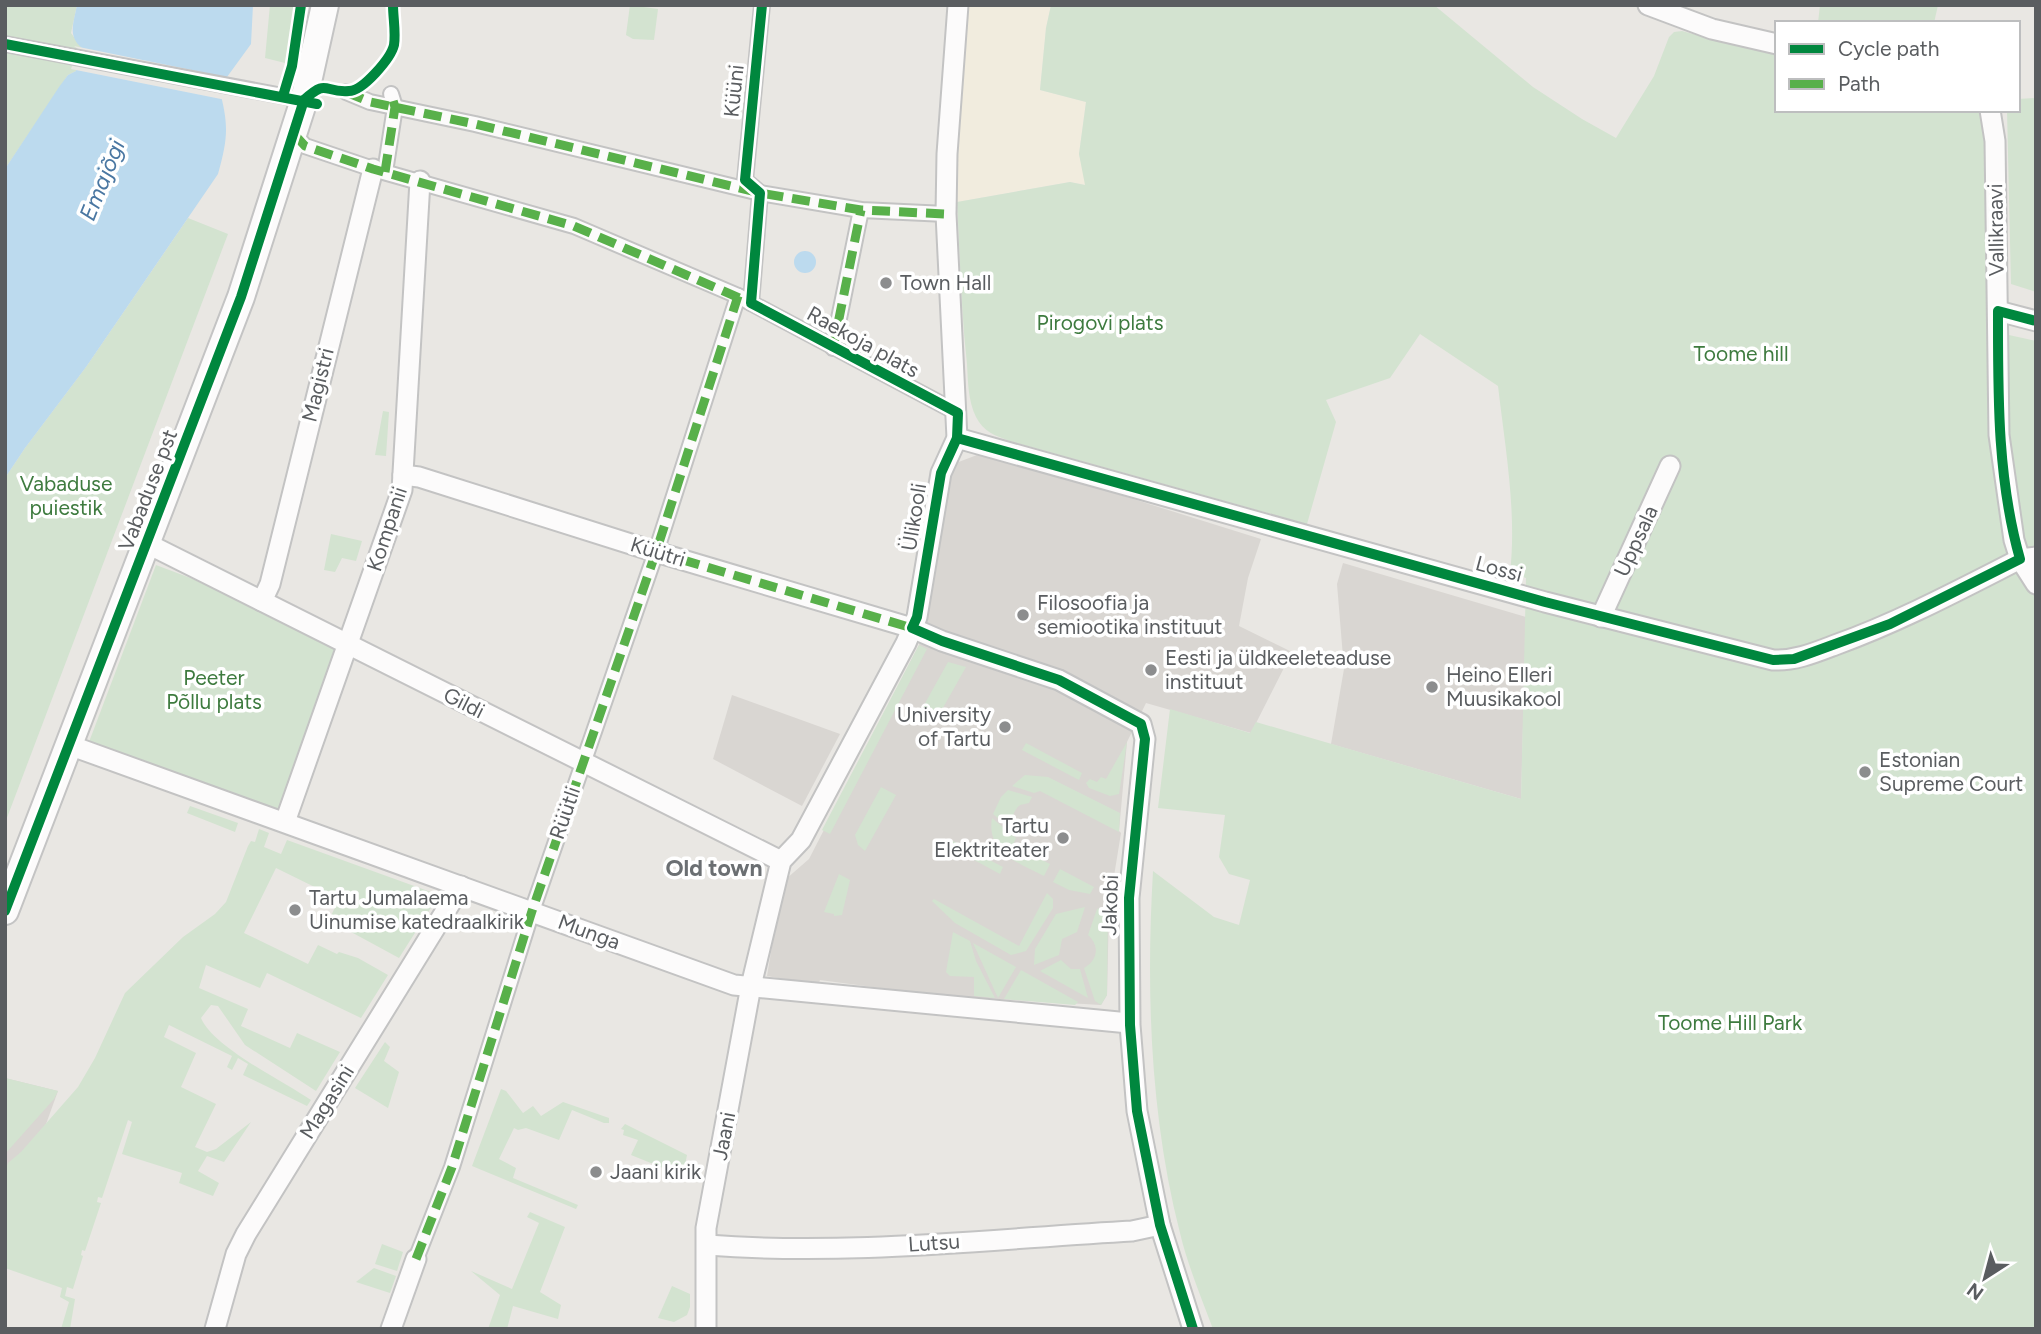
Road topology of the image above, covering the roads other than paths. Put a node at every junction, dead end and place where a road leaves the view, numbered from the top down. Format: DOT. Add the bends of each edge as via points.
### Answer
graph roads {
  1 [pos="325,5"];
  2 [pos="762,5"];
  3 [pos="958,5"];
  4 [pos="1647,5"];
  5 [pos="5,44"];
  6 [pos="1775,44"];
  7 [pos="346,92"];
  8 [pos="304,100"];
  9 [pos="393,100"];
  10 [pos="1990,112"];
  11 [pos="294,134"];
  12 [pos="379,170"];
  13 [pos="420,181"];
  14 [pos="760,193"];
  15 [pos="861,209"];
  16 [pos="946,214"];
  17 [pos="745,300"];
  18 [pos="1998,311"];
  19 [pos="2036,321"];
  20 [pos="833,348"];
  21 [pos="958,413"];
  22 [pos="957,438"];
  23 [pos="1670,466"];
  24 [pos="403,475"];
  25 [pos="148,544"];
  26 [pos="656,552"];
  27 [pos="2028,558"];
  28 [pos="2036,584"];
  29 [pos="262,601"];
  30 [pos="1601,617"];
  31 [pos="912,628"];
  32 [pos="348,644"];
  33 [pos="69,744"];
  34 [pos="582,763"];
  35 [pos="285,822"];
  36 [pos="781,861"];
  37 [pos="461,886"];
  38 [pos="5,911"];
  39 [pos="532,911"];
  40 [pos="751,986"];
  41 [pos="1129,1023"];
  42 [pos="1160,1225"];
  43 [pos="707,1245"];
  44 [pos="416,1259"];
  45 [pos="215,1329"];
  46 [pos="391,1329"];
  47 [pos="706,1329"];
  48 [pos="1193,1329"];
  1 -- 8 [label="main road, Vabaduse pst"];
  2 -- 14 [label="street, Küüni" via="745,180"];
  3 -- 16 [label="street, Ülikooli"];
  4 -- 6 [label="street" via="1712,29"];
  5 -- 8 [label="street"];
  7 -- 9 [label="street" via="370,102"];
  8 -- 11 [label="main road, Vabaduse pst"];
  9 -- 12 [label="street"];
  9 -- 14 [label="street"];
  10 -- 18 [label="street, Vallikraavi" via="1995,141"];
  11 -- 12 [label="street, Raekoja plats" via="305,146"];
  11 -- 25 [label="main road, Vabaduse pst" via="242,297"];
  12 -- 13 [label="street, Raekoja plats"];
  12 -- 29 [label="street, Magistri"];
  13 -- 17 [label="street, Raekoja plats" via="574,226"];
  13 -- 24 [label="street, Kompanii"];
  14 -- 15 [label="street"];
  14 -- 17 [label="street, Rüütli"];
  15 -- 16 [label="street"];
  15 -- 20 [label="street"];
  16 -- 21 [label="street, Ülikooli"];
  17 -- 20 [label="street, Raekoja plats"];
  17 -- 26 [label="street, Rüütli"];
  18 -- 19 [label="street"];
  18 -- 27 [label="street, Vallikraavi" via="1999,435 2011,521"];
  20 -- 21 [label="street, Raekoja plats"];
  21 -- 22 [label="street, Ülikooli"];
  22 -- 30 [label="street, Lossi"];
  22 -- 31 [label="street, Ülikooli" via="940,473"];
  23 -- 30 [label="street, Uppsala"];
  24 -- 26 [label="street, Küütri"];
  24 -- 32 [label="street, Kompanii" via="402,490"];
  25 -- 29 [label="street, Gildi"];
  25 -- 33 [label="main road, Vabaduse pst"];
  26 -- 31 [label="street, Küütri"];
  26 -- 34 [label="street, Rüütli"];
  27 -- 28 [label="street, Vallikraavi"];
  27 -- 30 [label="street, Lossi" via="1890,624 1794,659 1773,660"];
  29 -- 32 [label="street, Gildi"];
  31 -- 36 [label="street, Ülikooli" via="801,840"];
  31 -- 41 [label="street, Jakobi" via="1059,680 1141,724 1145,739 1129,898"];
  32 -- 34 [label="street, Gildi"];
  32 -- 35 [label="street, Kompanii"];
  33 -- 35 [label="street, Munga"];
  33 -- 38 [label="main road, Vabaduse pst"];
  34 -- 36 [label="street, Gildi"];
  34 -- 39 [label="street, Rüütli"];
  35 -- 37 [label="street, Munga"];
  36 -- 40 [label="street, Ülikooli"];
  37 -- 39 [label="street, Munga"];
  37 -- 45 [label="street, Magasini" via="246,1234"];
  39 -- 40 [label="street, Munga" via="734,985"];
  39 -- 44 [label="street, Rüütli" via="452,1167"];
  40 -- 41 [label="street, Munga"];
  40 -- 43 [label="street, Jaani" via="706,1228"];
  41 -- 42 [label="street, Jakobi" via="1137,1111"];
  42 -- 43 [label="street, Lutsu" via="1132,1231 839,1249"];
  42 -- 48 [label="street, Jakobi"];
  43 -- 47 [label="street, Jaani"];
  44 -- 46 [label="street, Rüütli"];
}
